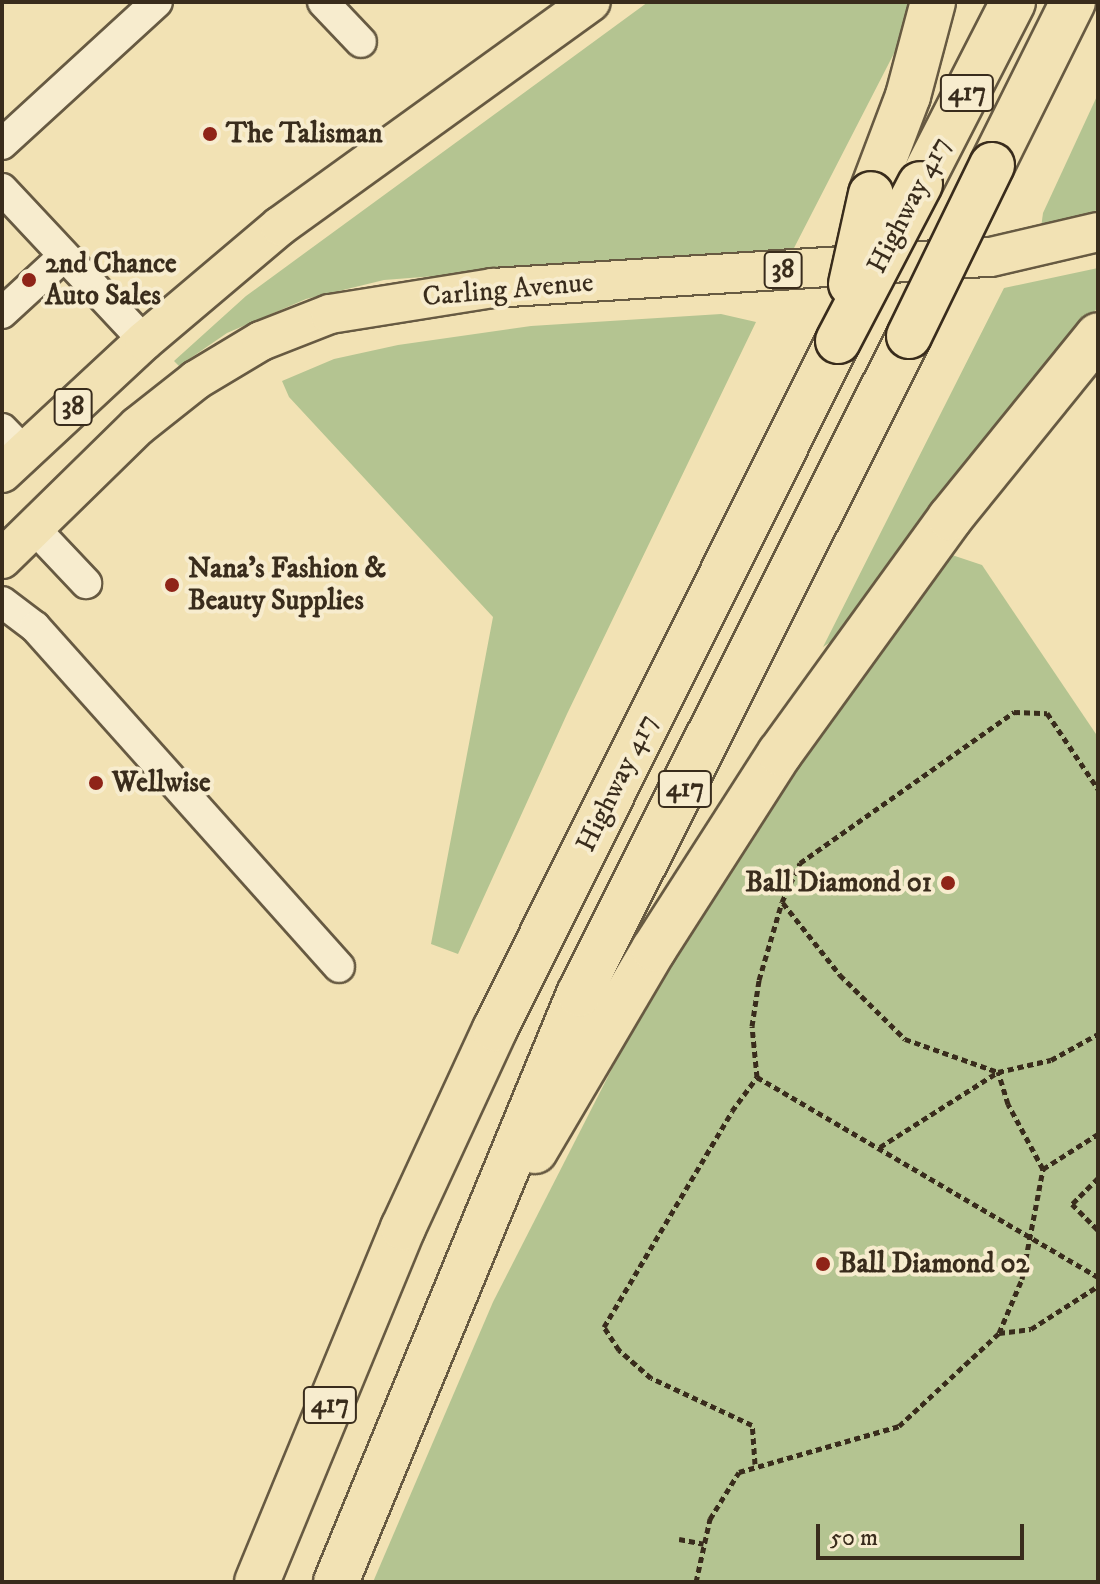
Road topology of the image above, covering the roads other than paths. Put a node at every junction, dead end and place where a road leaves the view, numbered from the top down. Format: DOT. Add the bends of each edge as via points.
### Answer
graph roads {
  1 [pos="157,2"];
  2 [pos="323,2"];
  3 [pos="591,2"];
  4 [pos="933,2"];
  5 [pos="1013,2"];
  6 [pos="1073,2"];
  7 [pos="361,42"];
  8 [pos="2,144"];
  9 [pos="2,189"];
  10 [pos="1098,232"];
  11 [pos="64,256"];
  12 [pos="2,313"];
  13 [pos="1098,335"];
  14 [pos="144,341"];
  15 [pos="838,341"];
  16 [pos="9,451"];
  17 [pos="34,528"];
  18 [pos="2,559"];
  19 [pos="86,583"];
  20 [pos="2,602"];
  21 [pos="339,967"];
  22 [pos="474,1248"];
  23 [pos="257,1582"];
  24 [pos="336,1582"];
  1 -- 8 [label="street"];
  2 -- 7 [label="street"];
  3 -- 14 [label="main road, 38" via="323,193"];
  4 -- 15 [label="highway, bridge" via="908,96 871,194"];
  5 -- 15 [label="highway, Highway 417 / 417, bridge"];
  6 -- 22 [label="highway, 417, bridge" via="579,994"];
  9 -- 11 [label="street"];
  10 -- 17 [label="main road, Carling Avenue / 38" via="991,257 493,288 330,314 261,341 196,380 138,426"];
  11 -- 12 [label="street"];
  11 -- 14 [label="street"];
  13 -- 22 [label="highway" via="950,518 780,753"];
  14 -- 16 [label="main road, 38"];
  15 -- 23 [label="highway, Highway 417 / 417" via="463,1095"];
  17 -- 18 [label="main road, Carling Avenue / 38"];
  17 -- 19 [label="street"];
  20 -- 21 [label="street" via="35,627"];
  22 -- 24 [label="highway, 417"];
}
